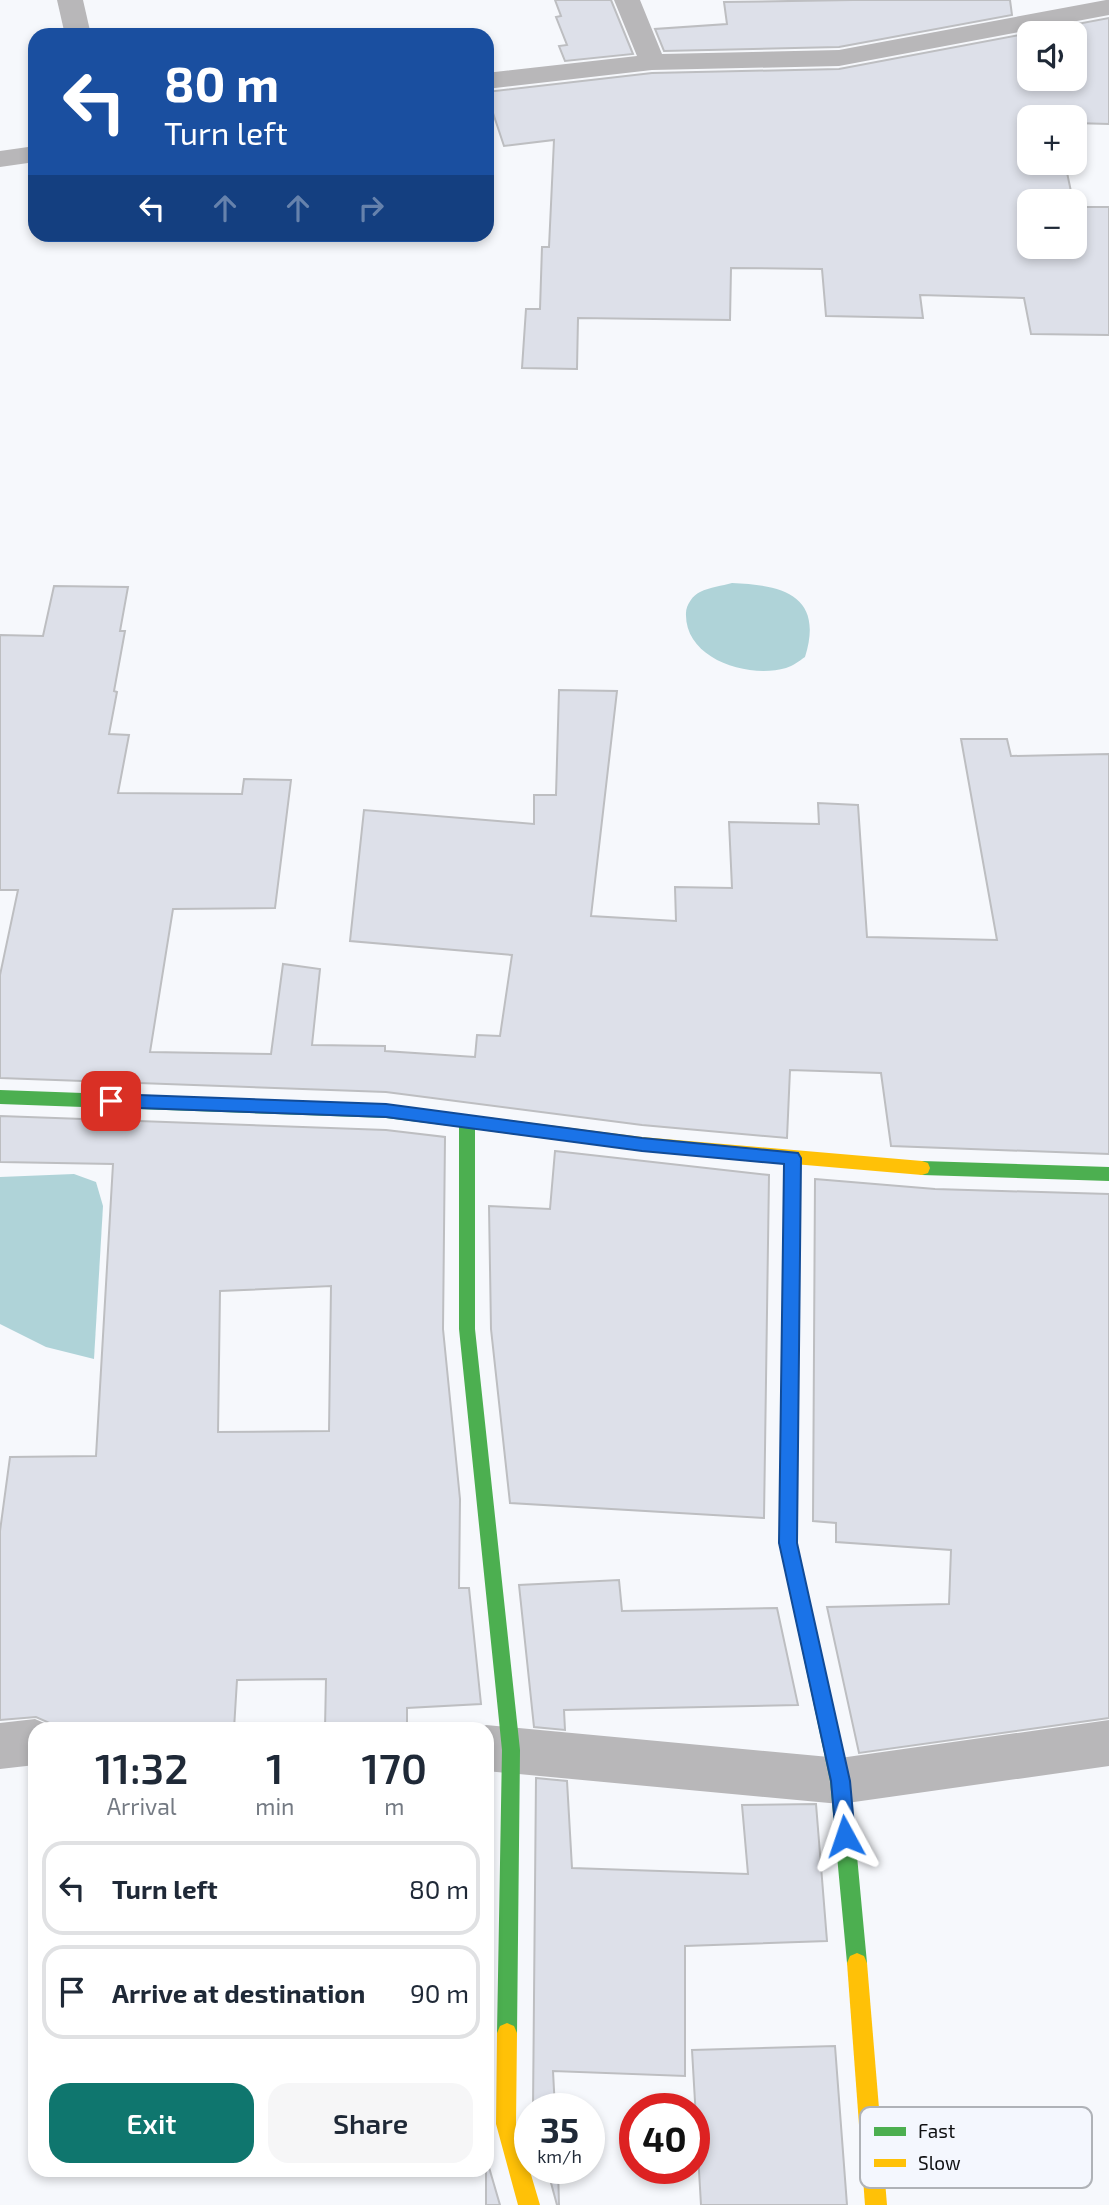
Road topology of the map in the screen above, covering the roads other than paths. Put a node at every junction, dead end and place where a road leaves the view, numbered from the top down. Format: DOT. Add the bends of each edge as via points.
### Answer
graph roads {
  1 [pos="70,0"];
  2 [pos="627,0"];
  3 [pos="1109,7"];
  4 [pos="76,28"];
  5 [pos="652,62"];
  6 [pos="494,80"];
  7 [pos="28,155"];
  8 [pos="0,159"];
  9 [pos="0,1097"];
  10 [pos="467,1122"];
  11 [pos="792,1158"];
  12 [pos="1109,1174"];
  13 [pos="28,1743"];
  14 [pos="1109,1743"];
  15 [pos="0,1746"];
  16 [pos="499,1749"];
  17 [pos="840,1781"];
  18 [pos="870,2107"];
  19 [pos="529,2205"];
  1 -- 4 [label="street"];
  2 -- 5 [label="street"];
  3 -- 5 [label="street" via="839,58"];
  5 -- 6 [label="street"];
  7 -- 8 [label="street"];
  9 -- 10 [label="street" via="386,1111"];
  10 -- 11 [label="street"];
  10 -- 16 [label="street" via="467,1329"];
  11 -- 12 [label="street" via="935,1170"];
  11 -- 17 [label="street" via="788,1543"];
  13 -- 15 [label="street"];
  14 -- 17 [label="street"];
  16 -- 17 [label="street"];
  16 -- 19 [label="street" via="506,2124"];
  17 -- 18 [label="street"];
}
